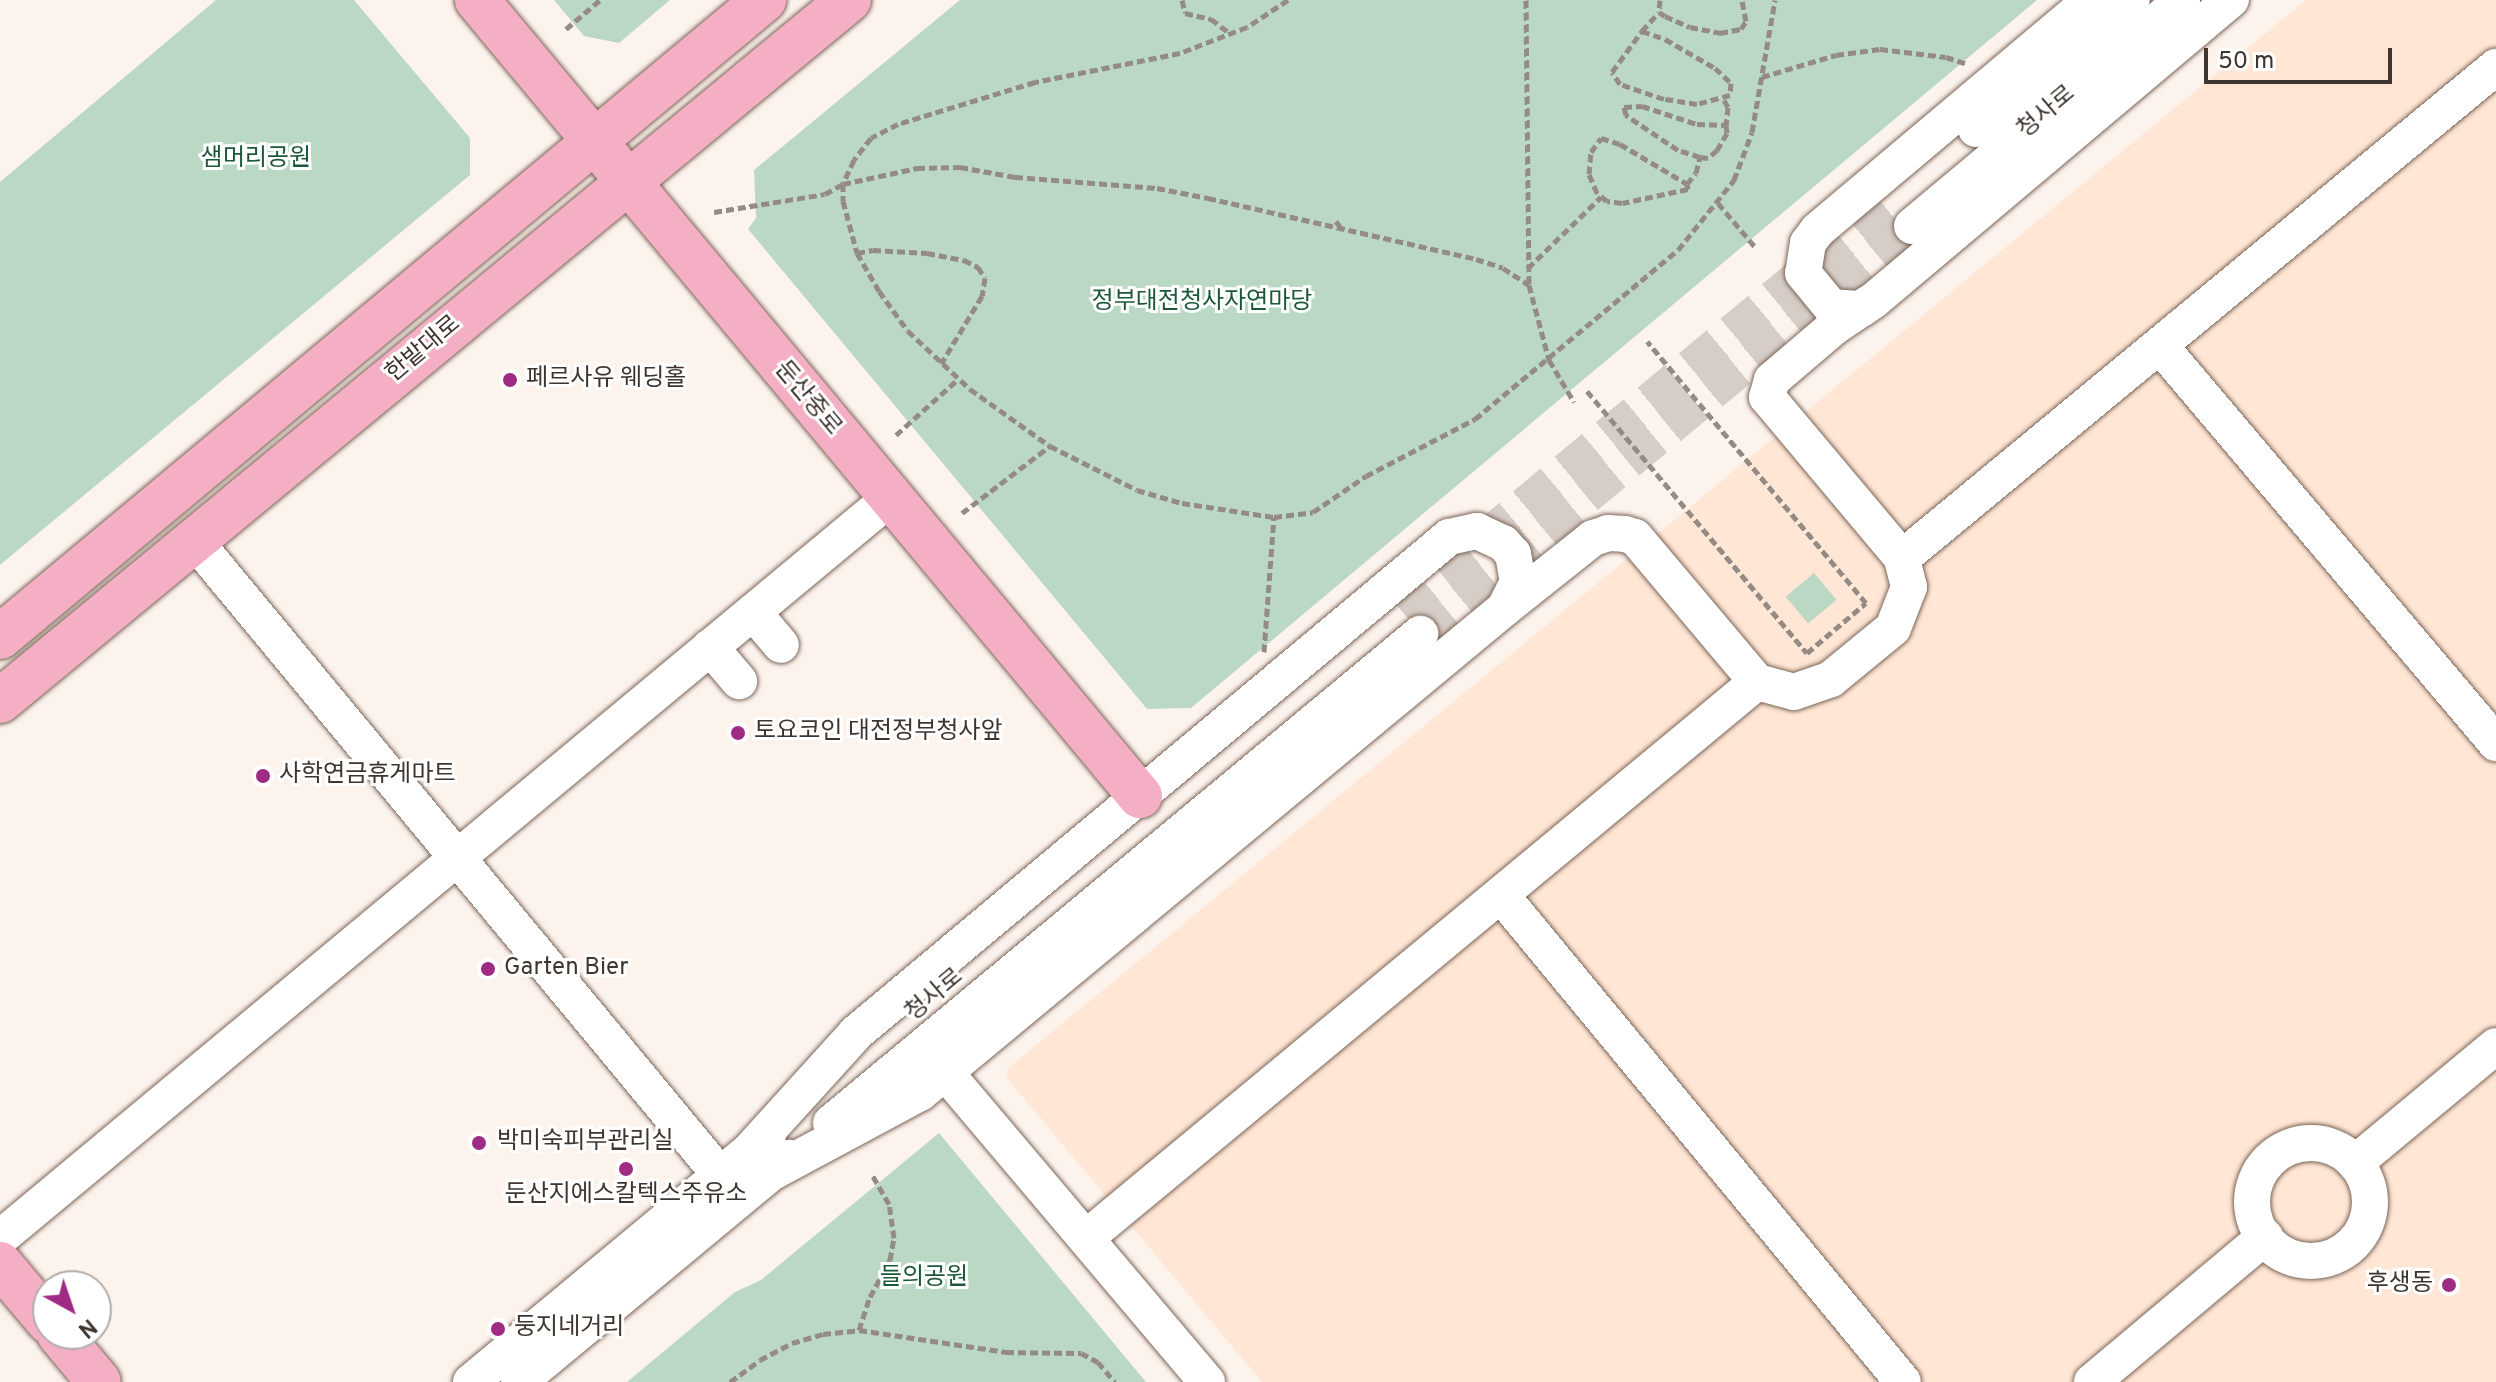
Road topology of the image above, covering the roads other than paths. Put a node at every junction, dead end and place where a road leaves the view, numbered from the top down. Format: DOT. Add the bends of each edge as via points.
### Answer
graph roads {
  1 [pos="477,0"];
  2 [pos="764,0"];
  3 [pos="849,0"];
  4 [pos="2091,0"];
  5 [pos="2132,0"];
  6 [pos="2182,0"];
  7 [pos="2231,0"];
  8 [pos="2496,67"];
  9 [pos="594,141"];
  10 [pos="628,182"];
  11 [pos="1873,301"];
  12 [pos="2161,347"];
  13 [pos="890,498"];
  14 [pos="194,540"];
  15 [pos="1902,558"];
  16 [pos="1505,608"];
  17 [pos="753,612"];
  18 [pos="1410,622"];
  19 [pos="0,637"];
  20 [pos="781,645"];
  21 [pos="710,647"];
  22 [pos="739,681"];
  23 [pos="1757,682"];
  24 [pos="0,701"];
  25 [pos="2496,743"];
  26 [pos="1140,796"];
  27 [pos="457,858"];
  28 [pos="1501,895"];
  29 [pos="2496,1046"];
  30 [pos="945,1072"];
  31 [pos="761,1161"];
  32 [pos="2355,1163"];
  33 [pos="720,1175"];
  34 [pos="2265,1237"];
  35 [pos="0,1238"];
  36 [pos="1086,1238"];
  37 [pos="0,1264"];
  38 [pos="32,1302"];
  39 [pos="72,1350"];
  40 [pos="99,1382"];
  41 [pos="471,1382"];
  42 [pos="519,1382"];
  43 [pos="1207,1382"];
  44 [pos="1903,1382"];
  45 [pos="2092,1382"];
  1 -- 9 [label="main road, 둔산중로"];
  2 -- 9 [label="main road"];
  3 -- 10 [label="main road, 한밭대로"];
  4 -- 11 [label="street" via="1808,243 1803,273 1831,307 1861,309"];
  5 -- 6 [label="street, 청사로" via="1901,213"];
  7 -- 11 [label="street"];
  8 -- 12 [label="street"];
  9 -- 10 [label="main road, 둔산중로"];
  9 -- 19 [label="main road"];
  10 -- 13 [label="main road, 둔산중로"];
  10 -- 14 [label="main road, 한밭대로"];
  11 -- 15 [label="street" via="1772,380 1767,397"];
  12 -- 15 [label="street"];
  12 -- 25 [label="street"];
  13 -- 17 [label="street"];
  13 -- 26 [label="main road, 둔산중로"];
  14 -- 24 [label="main road, 한밭대로"];
  14 -- 27 [label="street"];
  15 -- 23 [label="street" via="1909,587 1893,628 1831,679 1794,692"];
  16 -- 23 [label="street" via="1593,538 1625,534 1635,537"];
  16 -- 26 [label="street" via="1518,582 1513,554 1477,531 1449,537"];
  16 -- 30 [label="street"];
  17 -- 20 [label="street"];
  17 -- 21 [label="street"];
  18 -- 31 [label="street, 청사로"];
  21 -- 22 [label="street"];
  21 -- 27 [label="street"];
  23 -- 28 [label="street"];
  26 -- 31 [label="street" via="856,1033"];
  27 -- 33 [label="street"];
  27 -- 35 [label="street"];
  28 -- 36 [label="street"];
  28 -- 44 [label="street"];
  29 -- 32 [label="street"];
  30 -- 31 [label="street" via="920,1093"];
  30 -- 36 [label="street"];
  31 -- 33 [label="street, 청사로"];
  31 -- 42 [label="street, 청사로"];
  32 -- 34 [label="street" via="2324,1144 2298,1145 2275,1155 2255,1183 2252,1200"];
  32 -- 34 [label="street" via="2365,1176 2369,1215 2348,1248 2311,1261 2292,1258"];
  33 -- 41 [label="street, 청사로"];
  34 -- 45 [label="street"];
  36 -- 43 [label="street"];
  37 -- 38 [label="main road"];
  39 -- 40 [label="main road"];
}
